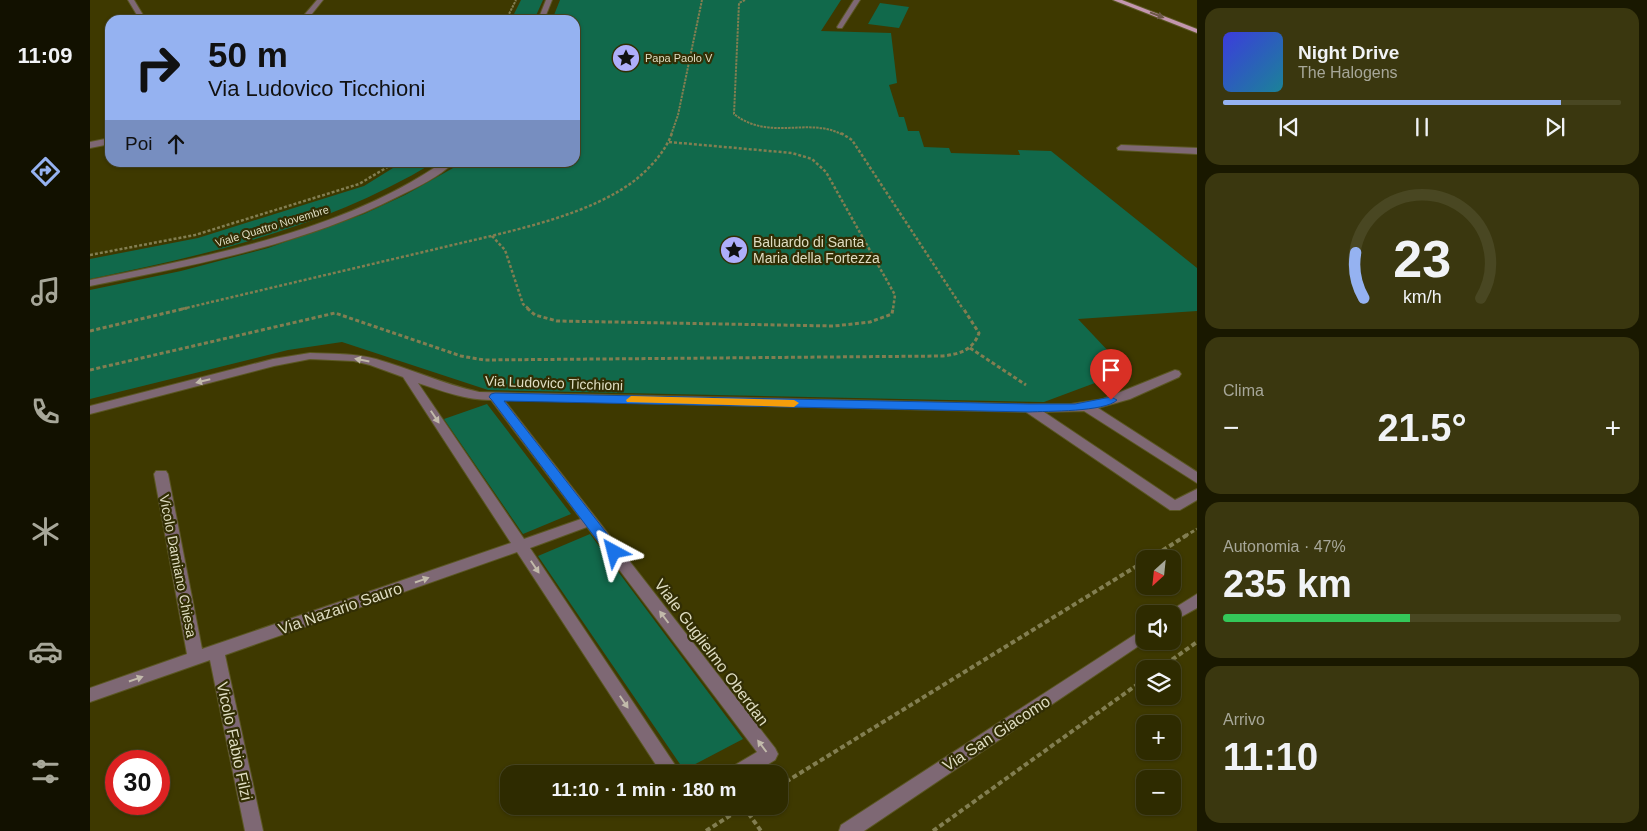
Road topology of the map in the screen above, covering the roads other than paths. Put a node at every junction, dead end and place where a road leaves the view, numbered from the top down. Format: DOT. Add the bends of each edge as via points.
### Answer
graph roads {
  1 [pos="131,0"];
  2 [pos="320,0"];
  3 [pos="550,0"];
  4 [pos="857,0"];
  5 [pos="1116,0"];
  6 [pos="1138,0"];
  7 [pos="1146,3"];
  8 [pos="140,15"];
  9 [pos="307,15"];
  10 [pos="543,15"];
  11 [pos="840,27"];
  12 [pos="1197,31"];
  13 [pos="105,142"];
  14 [pos="90,145"];
  15 [pos="1120,148"];
  16 [pos="1197,151"];
  17 [pos="442,167"];
  18 [pos="90,283"];
  19 [pos="1175,374"];
  20 [pos="408,376"];
  21 [pos="495,397"];
  22 [pos="1086,406"];
  23 [pos="1029,408"];
  24 [pos="90,410"];
  25 [pos="161,474"];
  26 [pos="1197,478"];
  27 [pos="1197,494"];
  28 [pos="590,521"];
  29 [pos="521,545"];
  30 [pos="1197,600"];
  31 [pos="1181,610"];
  32 [pos="1136,640"];
  33 [pos="216,651"];
  34 [pos="196,658"];
  35 [pos="90,695"];
  36 [pos="666,765"];
  37 [pos="751,765"];
  38 [pos="254,831"];
  39 [pos="848,831"];
  1 -- 8 [label="street"];
  2 -- 9 [label="street"];
  3 -- 10 [label="street"];
  4 -- 11 [label="street"];
  5 -- 12 [label="main road, one-way"];
  6 -- 7 [label="main road"];
  13 -- 14 [label="street"];
  15 -- 16 [label="street"];
  17 -- 18 [label="street, Viale Quattro Novembre" via="387,198 316,226 219,256"];
  19 -- 22 [label="street, Via Ludovico Ticchioni" via="1111,400"];
  20 -- 21 [label="street, Via Ludovico Ticchioni" via="464,393"];
  20 -- 24 [label="street, Via Ludovico Ticchioni, one-way" via="354,358 310,356"];
  20 -- 29 [label="street, one-way"];
  21 -- 23 [label="street, Via Ludovico Ticchioni"];
  21 -- 28 [label="street, Viale Guglielmo Oberdan"];
  22 -- 23 [label="street, Via Ludovico Ticchioni"];
  22 -- 26 [label="street"];
  23 -- 27 [label="street" via="1175,507"];
  25 -- 34 [label="street, Vicolo Damiano Chiesa"];
  28 -- 29 [label="street, Via Nazario Sauro"];
  37 -- 28 [label="street, Viale Guglielmo Oberdan, one-way" via="769,754"];
  33 -- 29 [label="street, Via Nazario Sauro, one-way"];
  29 -- 36 [label="street, one-way"];
  30 -- 31 [label="street"];
  32 -- 39 [label="street, Via San Giacomo"];
  33 -- 34 [label="street, Via Nazario Sauro"];
  33 -- 38 [label="street, Vicolo Fabio Filzi"];
  35 -- 34 [label="street, Via Nazario Sauro, one-way"];
}
